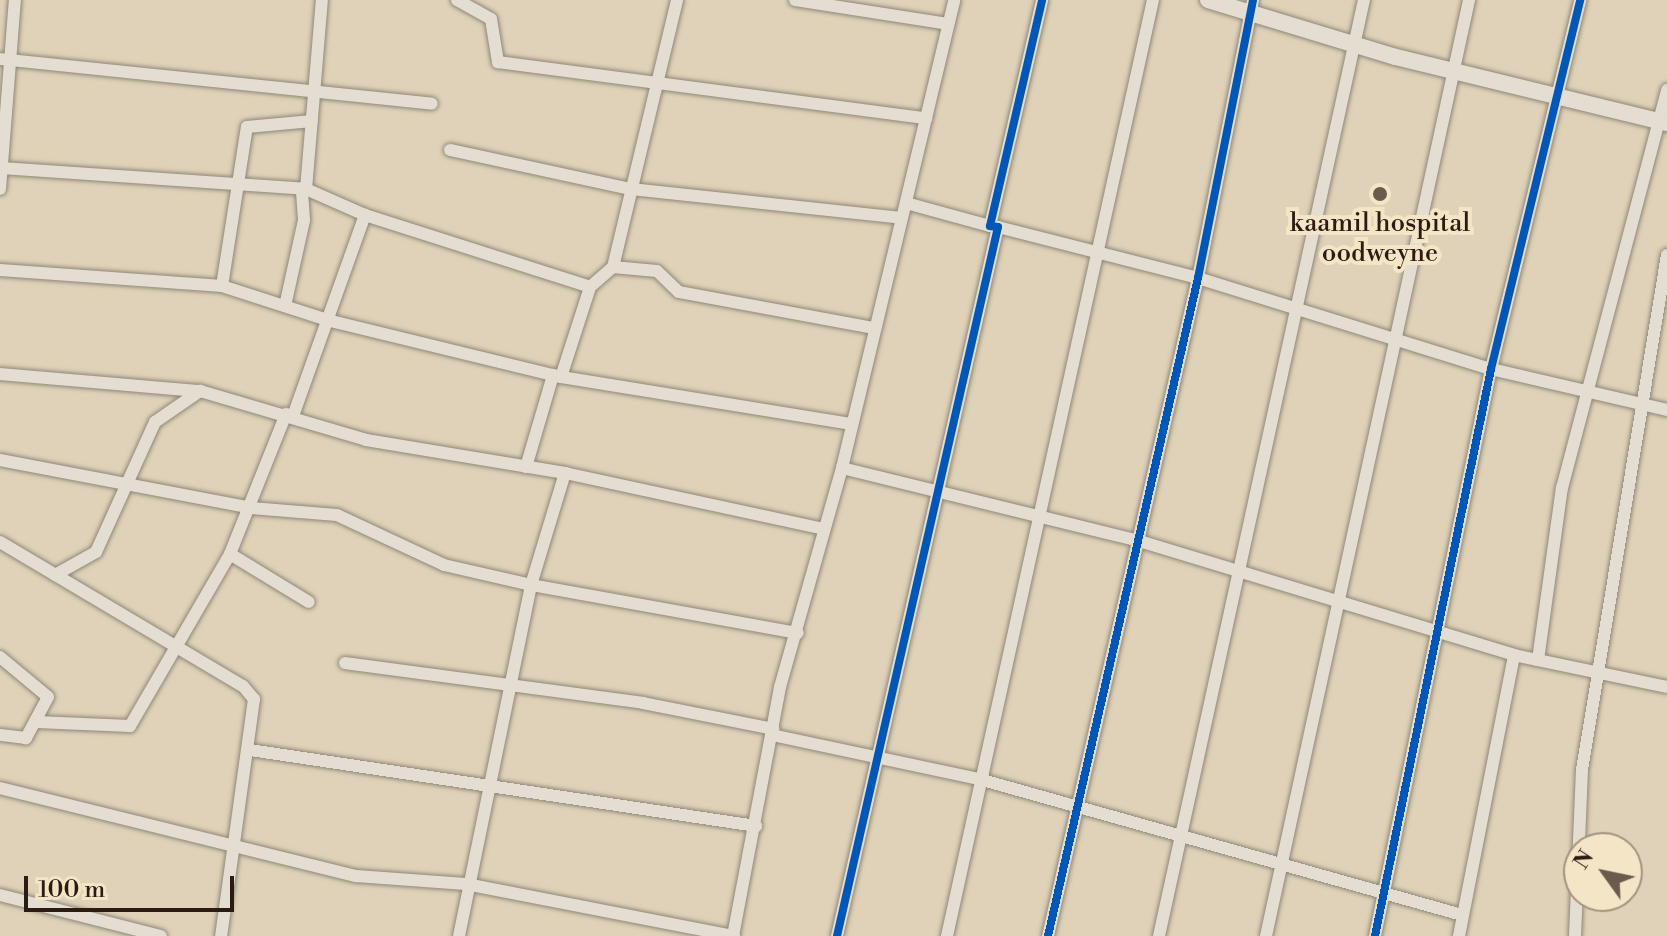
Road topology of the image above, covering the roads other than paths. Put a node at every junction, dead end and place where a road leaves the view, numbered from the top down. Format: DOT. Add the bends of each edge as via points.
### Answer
graph roads {
  1 [pos="15,0"];
  2 [pos="322,0"];
  3 [pos="457,0"];
  4 [pos="677,0"];
  5 [pos="795,0"];
  6 [pos="954,0"];
  7 [pos="1042,0"];
  8 [pos="1153,0"];
  9 [pos="1208,0"];
  10 [pos="1364,0"];
  11 [pos="1469,0"];
  12 [pos="1580,0"];
  13 [pos="1252,6"];
  14 [pos="948,24"];
  15 [pos="1353,45"];
  16 [pos="5,60"];
  17 [pos="1454,67"];
  18 [pos="661,86"];
  19 [pos="1667,90"];
  20 [pos="316,92"];
  21 [pos="1558,98"];
  22 [pos="432,104"];
  23 [pos="926,118"];
  24 [pos="312,121"];
  25 [pos="1664,122"];
  26 [pos="450,150"];
  27 [pos="2,168"];
  28 [pos="240,184"];
  29 [pos="0,189"];
  30 [pos="631,189"];
  31 [pos="304,190"];
  32 [pos="906,203"];
  33 [pos="365,215"];
  34 [pos="901,218"];
  35 [pos="994,226"];
  36 [pos="1093,254"];
  37 [pos="1667,255"];
  38 [pos="613,267"];
  39 [pos="0,270"];
  40 [pos="1198,278"];
  41 [pos="222,286"];
  42 [pos="590,287"];
  43 [pos="285,306"];
  44 [pos="1296,309"];
  45 [pos="327,320"];
  46 [pos="874,328"];
  47 [pos="1395,339"];
  48 [pos="1491,369"];
  49 [pos="0,374"];
  50 [pos="557,376"];
  51 [pos="200,391"];
  52 [pos="1585,392"];
  53 [pos="1638,404"];
  54 [pos="1667,410"];
  55 [pos="289,415"];
  56 [pos="852,424"];
  57 [pos="0,460"];
  58 [pos="526,467"];
  59 [pos="842,468"];
  60 [pos="565,473"];
  61 [pos="124,482"];
  62 [pos="936,493"];
  63 [pos="251,508"];
  64 [pos="1041,518"];
  65 [pos="824,529"];
  66 [pos="1136,540"];
  67 [pos="0,542"];
  68 [pos="230,554"];
  69 [pos="1240,570"];
  70 [pos="55,575"];
  71 [pos="531,585"];
  72 [pos="309,602"];
  73 [pos="1341,603"];
  74 [pos="1440,631"];
  75 [pos="798,633"];
  76 [pos="179,648"];
  77 [pos="1514,655"];
  78 [pos="0,657"];
  79 [pos="1538,660"];
  80 [pos="345,663"];
  81 [pos="1597,676"];
  82 [pos="506,686"];
  83 [pos="1667,687"];
  84 [pos="37,722"];
  85 [pos="772,732"];
  86 [pos="0,735"];
  87 [pos="250,750"];
  88 [pos="875,753"];
  89 [pos="979,779"];
  90 [pos="0,788"];
  91 [pos="488,789"];
  92 [pos="1076,806"];
  93 [pos="756,826"];
  94 [pos="1182,833"];
  95 [pos="232,846"];
  96 [pos="1284,867"];
  97 [pos="466,884"];
  98 [pos="0,895"];
  99 [pos="1385,895"];
  100 [pos="1462,915"];
  101 [pos="161,936"];
  102 [pos="221,936"];
  103 [pos="459,936"];
  104 [pos="733,936"];
  105 [pos="837,936"];
  106 [pos="947,936"];
  107 [pos="1048,936"];
  108 [pos="1159,936"];
  109 [pos="1266,936"];
  110 [pos="1375,936"];
  111 [pos="1459,936"];
  112 [pos="1575,936"];
  1 -- 16 [label="street"];
  2 -- 20 [label="street"];
  3 -- 18 [label="street" via="491,19 498,62"];
  4 -- 18 [label="street"];
  5 -- 14 [label="street"];
  6 -- 14 [label="street"];
  7 -- 35 [label="street"];
  8 -- 36 [label="street"];
  9 -- 13 [label="street"];
  10 -- 15 [label="street"];
  11 -- 17 [label="street"];
  12 -- 21 [label="street"];
  13 -- 15 [label="street"];
  13 -- 40 [label="street"];
  14 -- 23 [label="street"];
  15 -- 17 [label="street"];
  15 -- 44 [label="street"];
  16 -- 20 [label="street"];
  16 -- 27 [label="street"];
  17 -- 21 [label="street"];
  17 -- 47 [label="street"];
  18 -- 23 [label="street"];
  18 -- 30 [label="street"];
  19 -- 25 [label="street"];
  20 -- 22 [label="street"];
  20 -- 24 [label="street"];
  21 -- 25 [label="street"];
  21 -- 48 [label="street"];
  23 -- 32 [label="street"];
  24 -- 28 [label="street" via="247,127"];
  24 -- 31 [label="street"];
  25 -- 52 [label="street"];
  26 -- 30 [label="street"];
  27 -- 28 [label="street"];
  27 -- 29 [label="street"];
  28 -- 31 [label="street"];
  28 -- 41 [label="street"];
  30 -- 34 [label="street"];
  30 -- 38 [label="street"];
  31 -- 33 [label="street"];
  31 -- 43 [label="street" via="304,220"];
  32 -- 34 [label="street"];
  32 -- 35 [label="street"];
  33 -- 42 [label="street"];
  33 -- 45 [label="street"];
  34 -- 46 [label="street"];
  35 -- 36 [label="street"];
  35 -- 62 [label="street"];
  36 -- 40 [label="street"];
  36 -- 64 [label="street"];
  37 -- 53 [label="street"];
  38 -- 42 [label="street"];
  38 -- 46 [label="street" via="657,271 679,292"];
  39 -- 41 [label="street"];
  40 -- 44 [label="street"];
  40 -- 66 [label="street"];
  41 -- 43 [label="street"];
  42 -- 50 [label="street"];
  43 -- 45 [label="street"];
  44 -- 47 [label="street"];
  44 -- 69 [label="street"];
  45 -- 50 [label="street"];
  45 -- 55 [label="street"];
  46 -- 56 [label="street"];
  47 -- 48 [label="street"];
  47 -- 73 [label="street"];
  48 -- 52 [label="street"];
  48 -- 74 [label="street"];
  49 -- 51 [label="street"];
  50 -- 56 [label="street"];
  50 -- 58 [label="street"];
  51 -- 55 [label="street"];
  51 -- 61 [label="street" via="155,422"];
  52 -- 53 [label="street"];
  52 -- 79 [label="street" via="1562,488"];
  53 -- 54 [label="street"];
  53 -- 81 [label="street"];
  55 -- 58 [label="street" via="366,440"];
  55 -- 63 [label="street"];
  56 -- 59 [label="street"];
  57 -- 61 [label="street"];
  58 -- 60 [label="street"];
  59 -- 62 [label="street"];
  59 -- 65 [label="street"];
  60 -- 65 [label="street"];
  60 -- 71 [label="street"];
  61 -- 63 [label="street"];
  61 -- 70 [label="street" via="96,552"];
  62 -- 64 [label="street"];
  62 -- 88 [label="street"];
  63 -- 68 [label="street"];
  63 -- 71 [label="street" via="345,517 444,565"];
  64 -- 66 [label="street"];
  64 -- 89 [label="street"];
  65 -- 75 [label="street"];
  66 -- 69 [label="street"];
  66 -- 92 [label="street"];
  67 -- 70 [label="street"];
  68 -- 72 [label="street"];
  68 -- 76 [label="street"];
  69 -- 73 [label="street"];
  69 -- 94 [label="street"];
  70 -- 76 [label="street"];
  71 -- 75 [label="street"];
  71 -- 82 [label="street"];
  73 -- 74 [label="street"];
  73 -- 96 [label="street"];
  74 -- 77 [label="street"];
  74 -- 99 [label="street" via="1403,773"];
  75 -- 85 [label="street"];
  76 -- 84 [label="street" via="130,726"];
  76 -- 87 [label="street" via="254,699"];
  77 -- 79 [label="street"];
  77 -- 100 [label="street"];
  78 -- 84 [label="street" via="43,687 48,697"];
  79 -- 81 [label="street"];
  80 -- 82 [label="street"];
  81 -- 83 [label="street"];
  81 -- 112 [label="street" via="1582,770"];
  82 -- 85 [label="street"];
  82 -- 91 [label="street"];
  84 -- 86 [label="street" via="17,742"];
  85 -- 88 [label="street"];
  85 -- 93 [label="street"];
  87 -- 91 [label="street"];
  87 -- 95 [label="street"];
  88 -- 89 [label="street"];
  88 -- 105 [label="street"];
  89 -- 92 [label="street"];
  89 -- 106 [label="street"];
  90 -- 95 [label="street"];
  91 -- 93 [label="street"];
  91 -- 97 [label="street"];
  92 -- 94 [label="street"];
  92 -- 107 [label="street"];
  93 -- 104 [label="street"];
  94 -- 96 [label="street"];
  94 -- 108 [label="street"];
  95 -- 97 [label="street" via="356,876"];
  95 -- 102 [label="street"];
  96 -- 99 [label="street"];
  96 -- 109 [label="street"];
  97 -- 103 [label="street"];
  97 -- 104 [label="street"];
  98 -- 101 [label="street"];
  99 -- 100 [label="street"];
  99 -- 110 [label="street"];
  100 -- 111 [label="street"];
}
